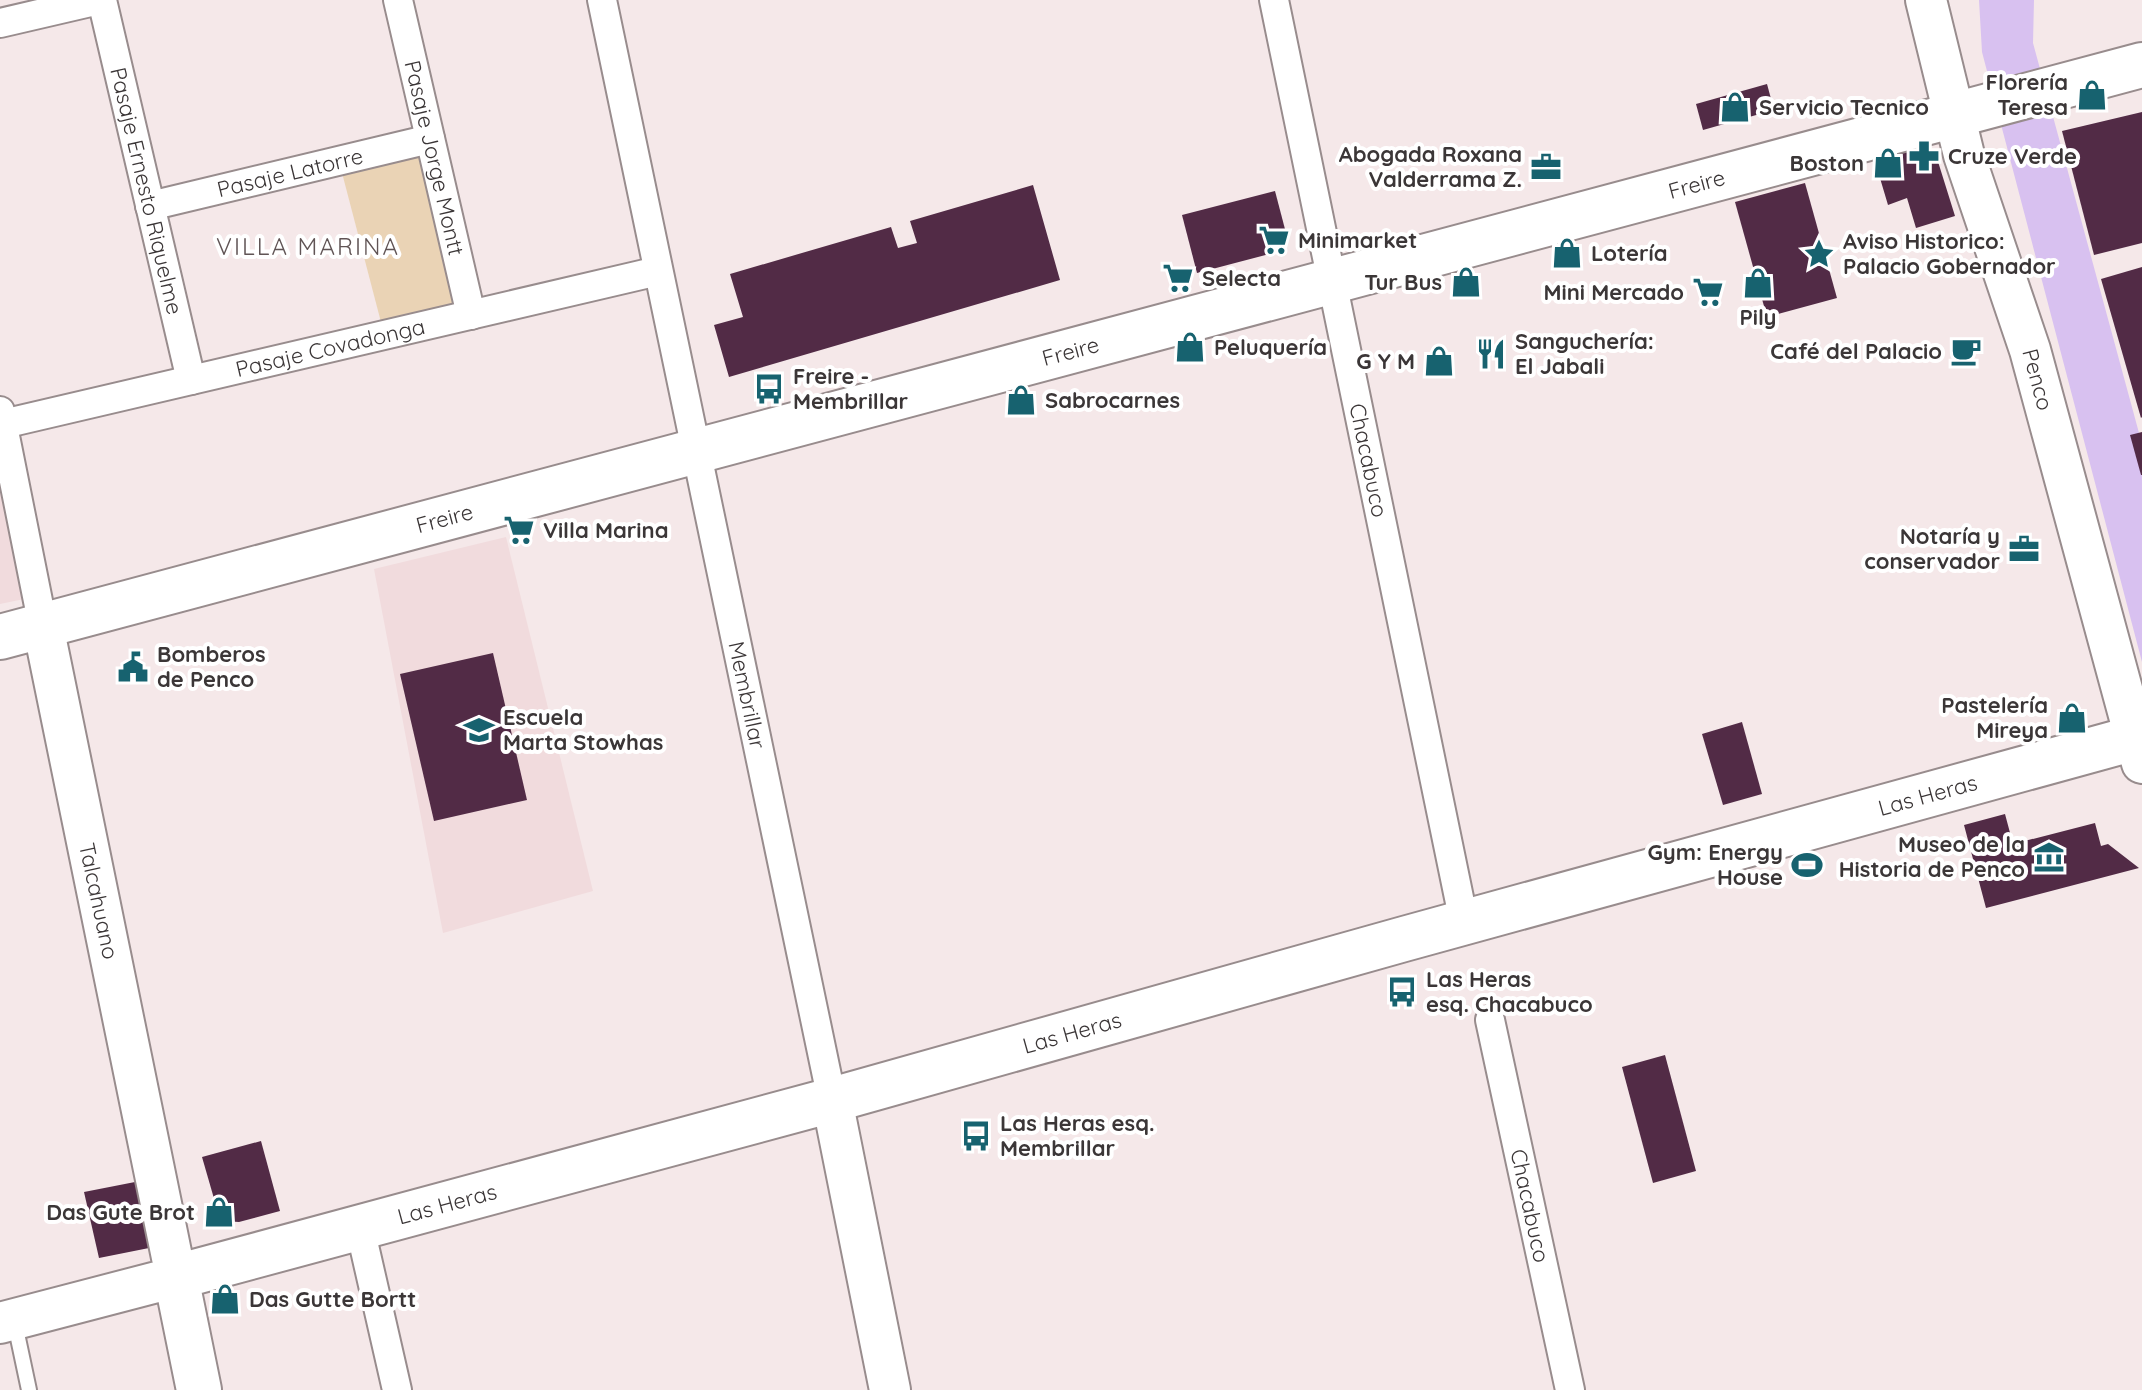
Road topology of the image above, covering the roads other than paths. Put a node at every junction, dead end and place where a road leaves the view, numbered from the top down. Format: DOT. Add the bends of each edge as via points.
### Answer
graph roads {
  1 [pos="101,0"];
  2 [pos="398,0"];
  3 [pos="602,0"];
  4 [pos="1274,0"];
  5 [pos="1926,0"];
  6 [pos="0,23"];
  7 [pos="2142,65"];
  8 [pos="1970,111"];
  9 [pos="430,139"];
  10 [pos="150,206"];
  11 [pos="658,271"];
  12 [pos="1332,280"];
  13 [pos="471,315"];
  14 [pos="191,380"];
  15 [pos="1,418"];
  16 [pos="696,451"];
  17 [pos="43,626"];
  18 [pos="0,637"];
  19 [pos="2140,746"];
  20 [pos="1464,922"];
  21 [pos="1490,1020"];
  22 [pos="832,1100"];
  23 [pos="360,1228"];
  24 [pos="176,1277"];
  25 [pos="7,1321"];
  26 [pos="29,1390"];
  27 [pos="199,1390"];
  28 [pos="397,1390"];
  29 [pos="890,1390"];
  30 [pos="1570,1390"];
  1 -- 6 [label="street"];
  1 -- 10 [label="street, Pasaje Ernesto Riquelme"];
  2 -- 9 [label="street, Pasaje Jorge Montt"];
  3 -- 11 [label="street, Membrillar"];
  4 -- 12 [label="street, Chacabuco"];
  5 -- 8 [label="street, Penco"];
  7 -- 8 [label="main road, Freire"];
  8 -- 12 [label="main road, Freire"];
  8 -- 19 [label="street, Penco" via="1964,155 2030,350"];
  9 -- 10 [label="street, Pasaje Latorre"];
  9 -- 13 [label="street, Pasaje Jorge Montt"];
  10 -- 14 [label="street, Pasaje Ernesto Riquelme"];
  11 -- 13 [label="street, Pasaje Covadonga"];
  11 -- 16 [label="street, Membrillar"];
  12 -- 16 [label="main road, Freire"];
  12 -- 20 [label="street, Chacabuco"];
  13 -- 14 [label="street, Pasaje Covadonga"];
  14 -- 15 [label="street, Pasaje Covadonga"];
  15 -- 17 [label="street, Talcahuano"];
  16 -- 17 [label="main road, Freire"];
  16 -- 22 [label="street, Membrillar"];
  17 -- 18 [label="main road, Freire"];
  17 -- 24 [label="street, Talcahuano"];
  19 -- 20 [label="main road, Las Heras"];
  20 -- 22 [label="main road, Las Heras"];
  21 -- 30 [label="street, Chacabuco"];
  22 -- 23 [label="main road, Las Heras"];
  22 -- 29 [label="street, Membrillar"];
  23 -- 24 [label="main road, Las Heras"];
  23 -- 28 [label="street"];
  24 -- 25 [label="street, Las Heras"];
  24 -- 27 [label="main road, Talcahuano"];
  25 -- 26 [label="lane"];
}
